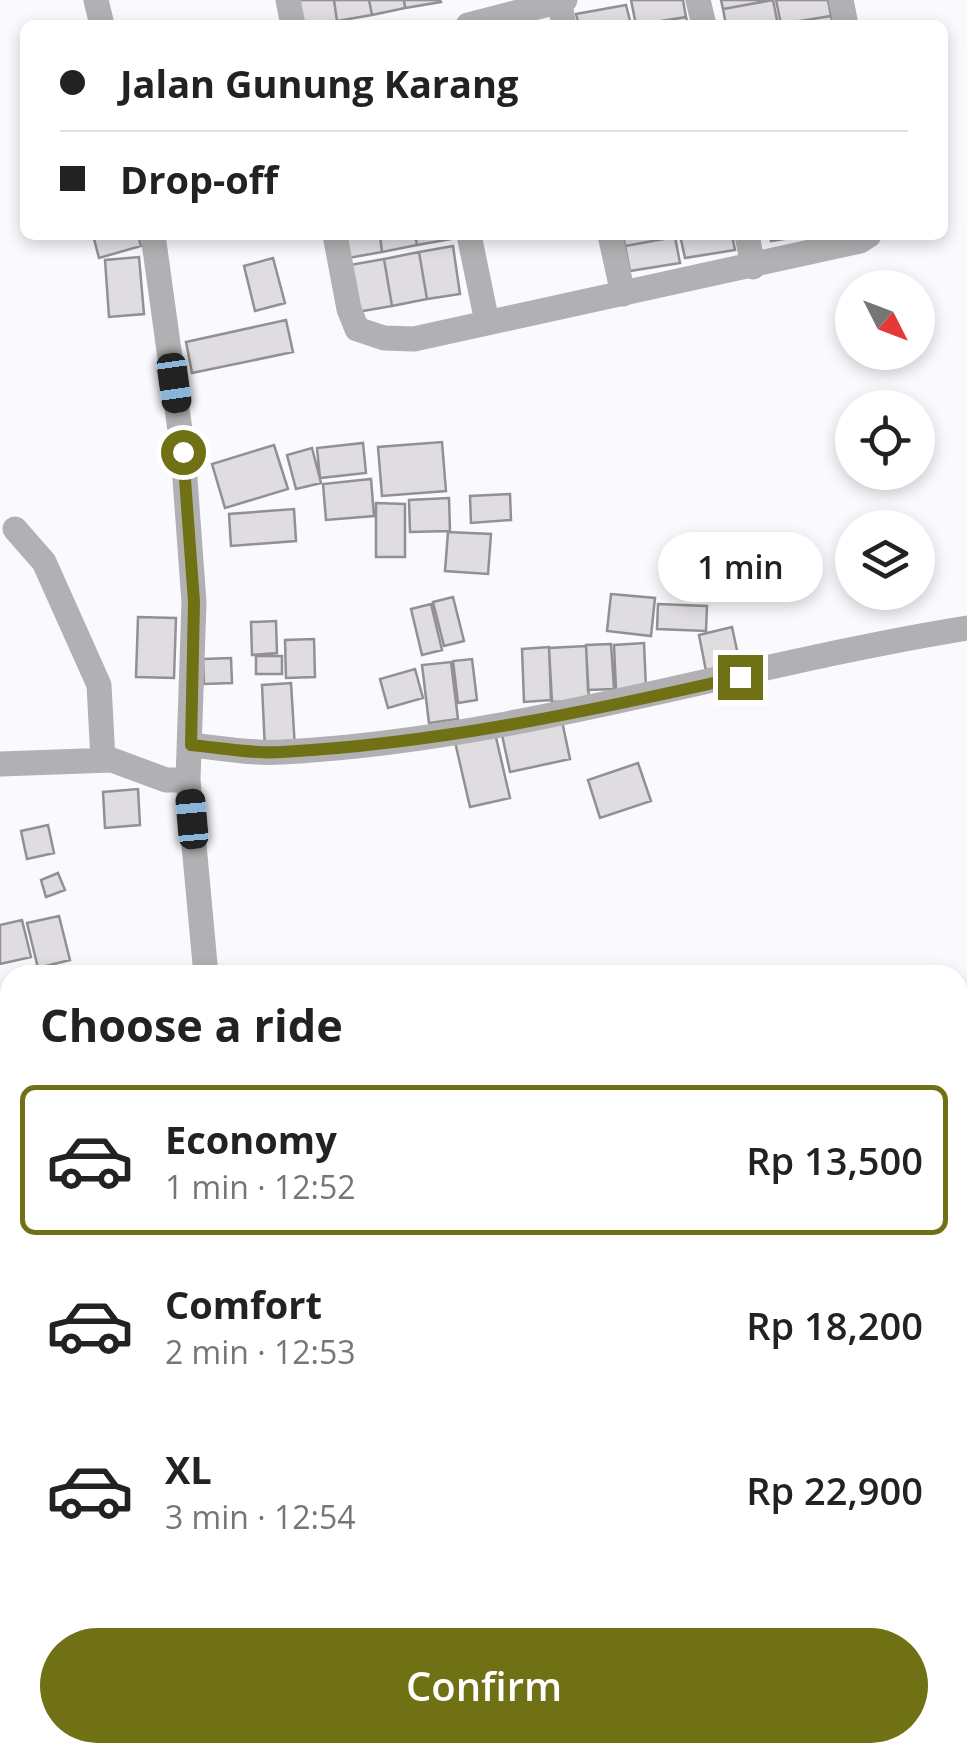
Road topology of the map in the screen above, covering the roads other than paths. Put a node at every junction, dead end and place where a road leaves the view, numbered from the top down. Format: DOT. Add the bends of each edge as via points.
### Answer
graph roads {
  1 [pos="561,0"];
  2 [pos="487,20"];
  3 [pos="154,240"];
  4 [pos="336,240"];
  5 [pos="469,240"];
  6 [pos="611,240"];
  7 [pos="748,240"];
  8 [pos="863,240"];
  9 [pos="754,267"];
  10 [pos="623,294"];
  11 [pos="487,322"];
  12 [pos="15,528"];
  13 [pos="967,628"];
  14 [pos="191,745"];
  15 [pos="103,760"];
  16 [pos="0,764"];
  17 [pos="188,780"];
  18 [pos="205,965"];
  1 -- 2 [label="street"];
  3 -- 14 [label="street" via="194,602"];
  4 -- 11 [label="street" via="358,330 414,339"];
  5 -- 11 [label="street"];
  6 -- 10 [label="street"];
  7 -- 9 [label="street"];
  8 -- 9 [label="street"];
  9 -- 10 [label="street"];
  10 -- 11 [label="street"];
  12 -- 15 [label="street" via="44,562 99,685"];
  13 -- 14 [label="street" via="626,702 422,736 279,752"];
  14 -- 17 [label="street"];
  15 -- 16 [label="street"];
  15 -- 17 [label="street" via="166,780"];
  17 -- 18 [label="street"];
}
